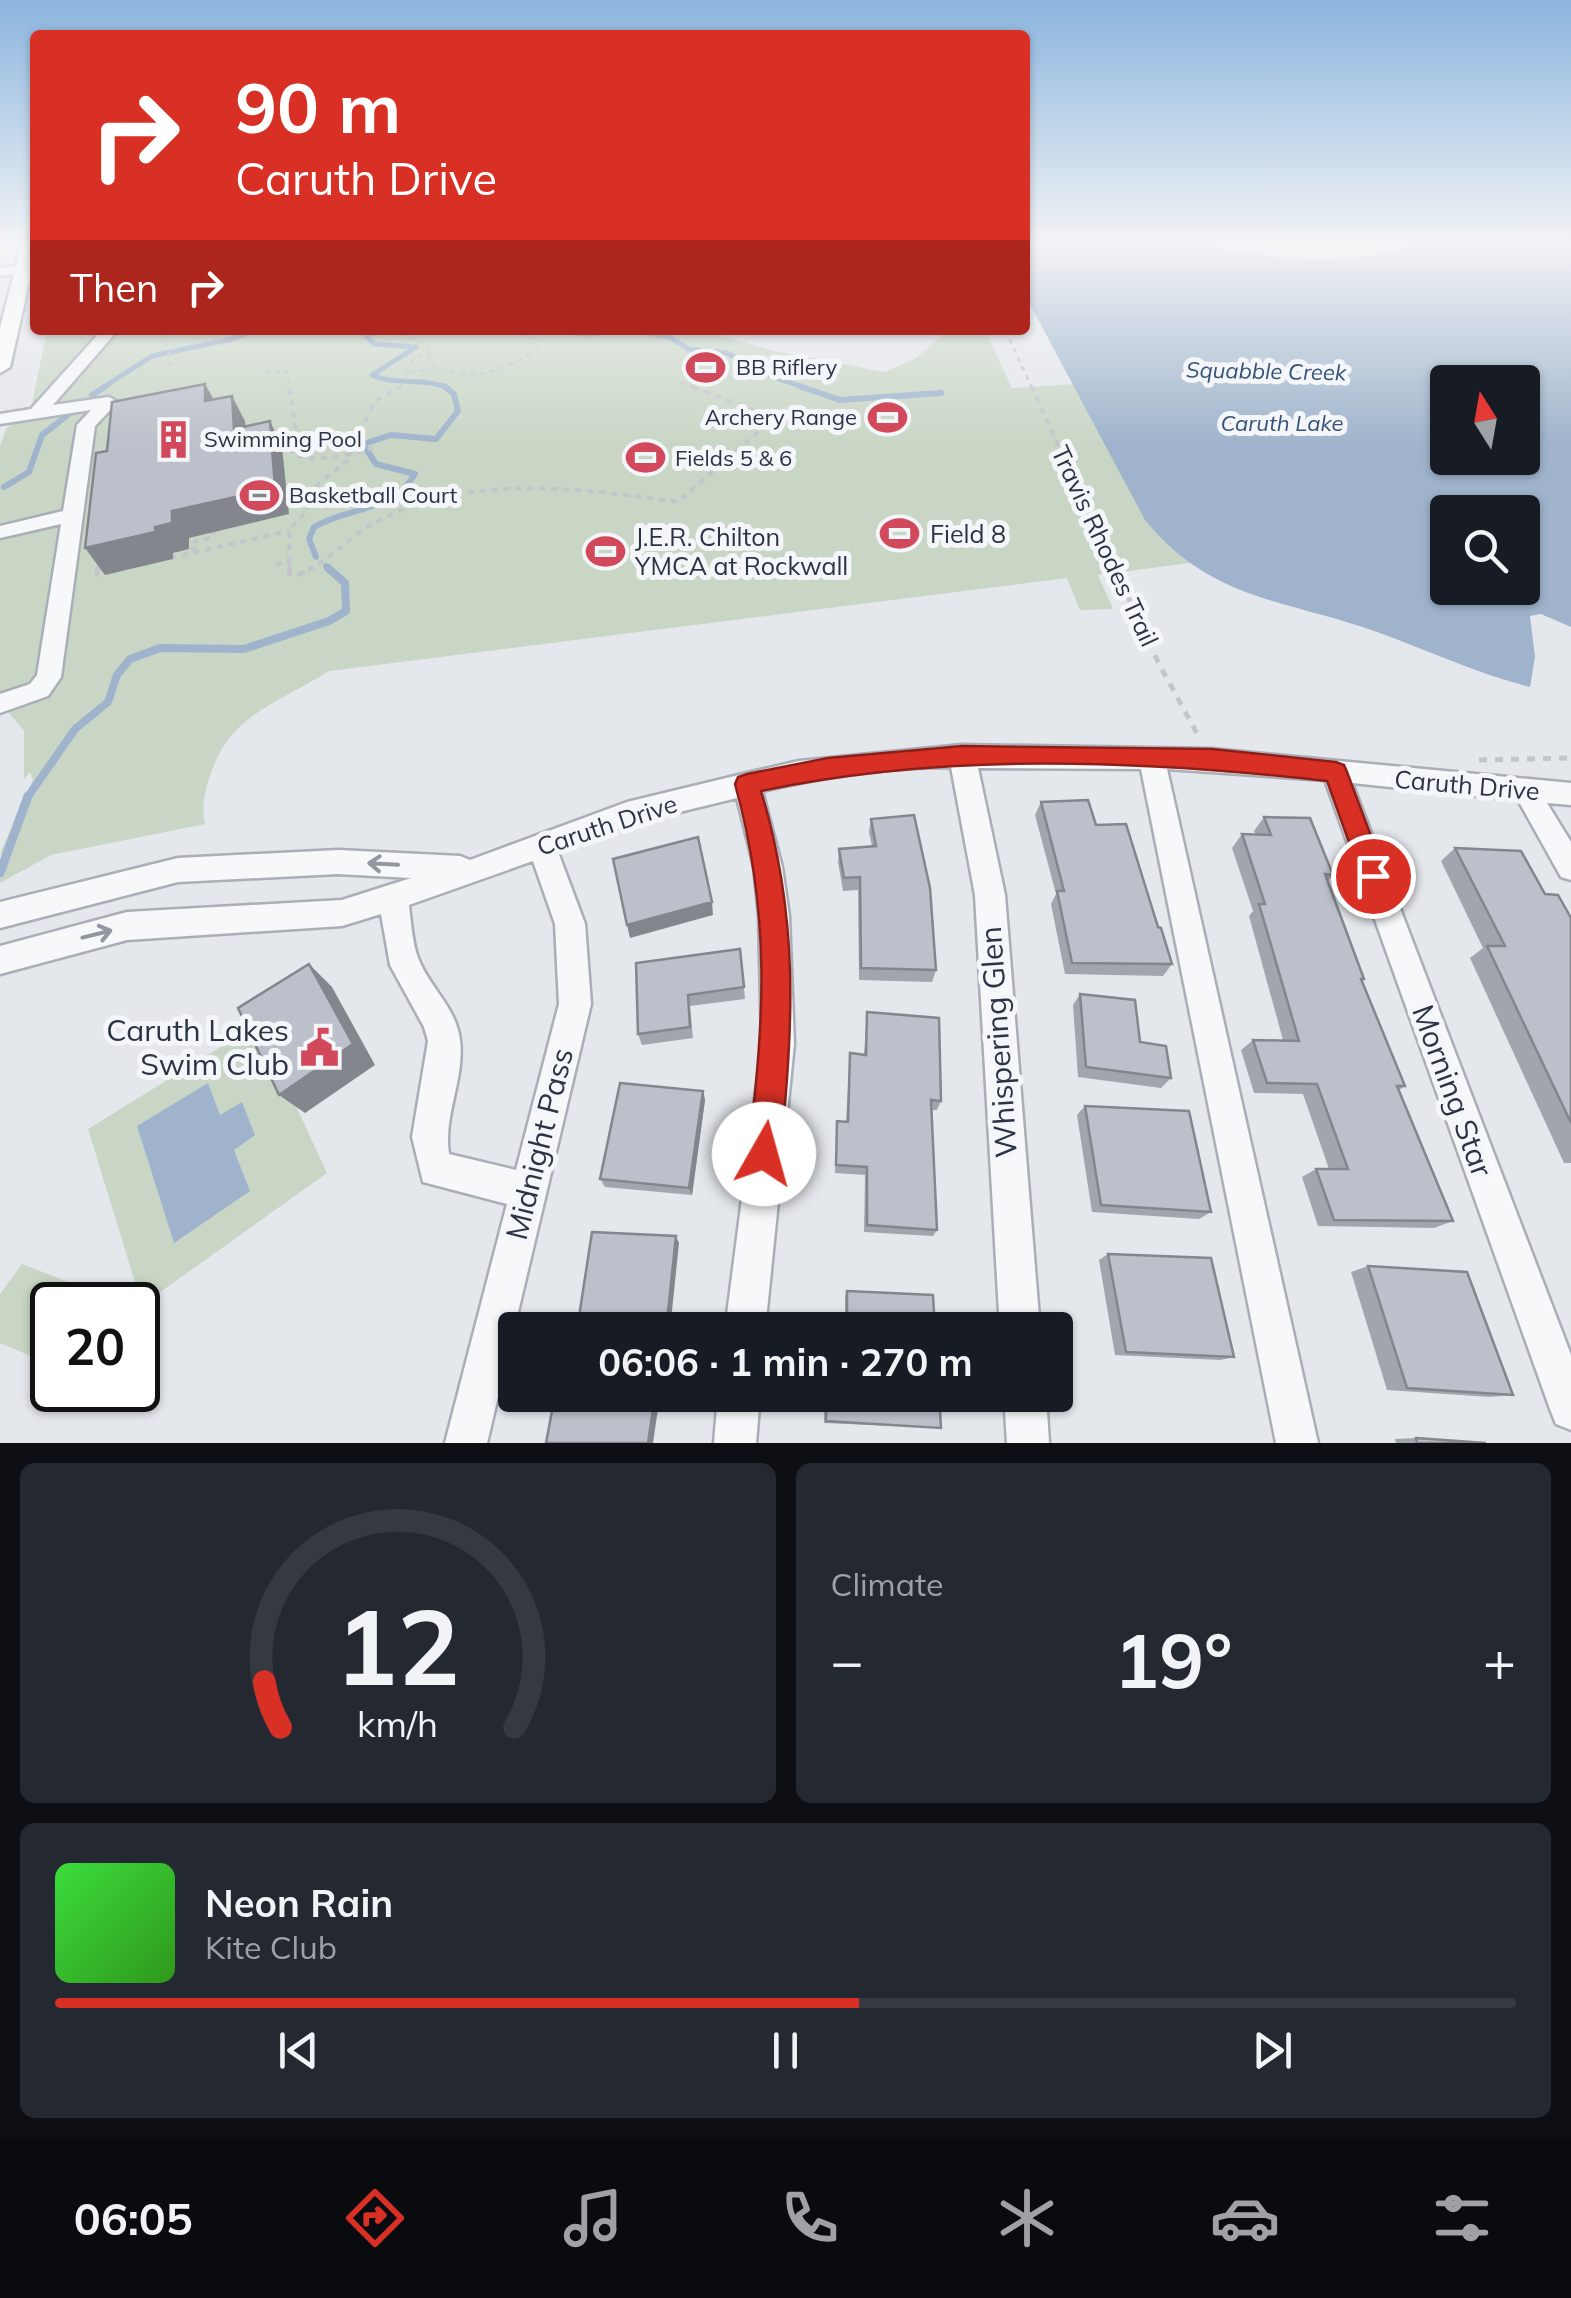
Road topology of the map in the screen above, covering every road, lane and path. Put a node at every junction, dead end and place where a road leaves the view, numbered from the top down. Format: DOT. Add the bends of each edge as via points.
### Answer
graph roads {
  1 [pos="14,309"];
  2 [pos="106,335"];
  3 [pos="164,335"];
  4 [pos="406,335"];
  5 [pos="525,335"];
  6 [pos="1007,335"];
  7 [pos="428,352"];
  8 [pos="423,365"];
  9 [pos="434,365"];
  10 [pos="0,367"];
  11 [pos="171,368"];
  12 [pos="266,370"];
  13 [pos="407,374"];
  14 [pos="690,374"];
  15 [pos="38,412"];
  16 [pos="858,416"];
  17 [pos="774,418"];
  18 [pos="0,419"];
  19 [pos="260,438"];
  20 [pos="288,438"];
  21 [pos="373,448"];
  22 [pos="353,454"];
  23 [pos="302,458"];
  24 [pos="283,462"];
  25 [pos="71,515"];
  26 [pos="289,531"];
  27 [pos="0,532"];
  28 [pos="191,535"];
  29 [pos="215,548"];
  30 [pos="100,557"];
  31 [pos="164,559"];
  32 [pos="289,561"];
  33 [pos="276,564"];
  34 [pos="114,570"];
  35 [pos="0,704"];
  36 [pos="1196,734"];
  37 [pos="1214,747"];
  38 [pos="962,756"];
  39 [pos="1571,758"];
  40 [pos="1152,759"];
  41 [pos="1473,760"];
  42 [pos="1336,772"];
  43 [pos="747,784"];
  44 [pos="1526,790"];
  45 [pos="1571,794"];
  46 [pos="542,847"];
  47 [pos="1571,868"];
  48 [pos="480,869"];
  49 [pos="393,896"];
  50 [pos="10,913"];
  51 [pos="1,960"];
  52 [pos="527,1190"];
  53 [pos="748,1312"];
  54 [pos="1019,1312"];
  55 [pos="1571,1409"];
  56 [pos="738,1412"];
  57 [pos="1025,1412"];
  58 [pos="466,1443"];
  59 [pos="735,1443"];
  60 [pos="1028,1443"];
  61 [pos="1297,1443"];
  1 -- 10 [label="main road"];
  2 -- 15 [label="street"];
  3 -- 11 [label="path"];
  4 -- 7 [label="path" via="429,346"];
  5 -- 9 [label="path" via="537,348 475,378"];
  6 -- 36 [label="path, Travis Rhodes Trail"];
  7 -- 9 [label="path"];
  7 -- 13 [label="path"];
  8 -- 9 [label="path"];
  9 -- 13 [label="path"];
  12 -- 20 [label="path" via="287,371 296,431"];
  13 -- 22 [label="path" via="401,386 374,402"];
  14 -- 17 [label="path" via="682,383"];
  15 -- 18 [label="street"];
  15 -- 25 [label="street" via="109,402 86,425"];
  16 -- 17 [label="path"];
  17 -- 32 [label="path" via="678,502 587,489 489,491 408,508 294,577"];
  19 -- 20 [label="path"];
  20 -- 23 [label="path" via="293,455"];
  21 -- 22 [label="path"];
  22 -- 23 [label="path"];
  22 -- 26 [label="path" via="317,485"];
  23 -- 24 [label="path"];
  25 -- 27 [label="street"];
  25 -- 35 [label="street" via="49,678 39,690"];
  26 -- 29 [label="path"];
  26 -- 32 [label="path"];
  28 -- 29 [label="path" via="192,540 214,534 192,542 192,549"];
  29 -- 31 [label="path"];
  30 -- 34 [label="path" via="97,574"];
  32 -- 33 [label="path"];
  36 -- 37 [label="path"];
  36 -- 37 [label="path, Travis Rhodes Trail"];
  37 -- 40 [label="street, Caruth Drive"];
  37 -- 42 [label="street, Caruth Drive"];
  38 -- 40 [label="street, Caruth Drive"];
  38 -- 43 [label="street, Caruth Drive" via="828,767"];
  38 -- 54 [label="street, Whispering Glen" via="990,894"];
  39 -- 41 [label="path"];
  40 -- 61 [label="street"];
  42 -- 44 [label="street, Caruth Drive"];
  42 -- 55 [label="street, Morning Star"];
  43 -- 46 [label="street, Caruth Drive" via="627,813"];
  43 -- 53 [label="street" via="770,884 778,1044"];
  44 -- 45 [label="street, Caruth Drive"];
  44 -- 47 [label="street"];
  46 -- 48 [label="street, Caruth Drive"];
  46 -- 52 [label="street, Midnight Pass" via="570,924 575,1004"];
  48 -- 49 [label="street, Caruth Drive"];
  48 -- 50 [label="street, Caruth Drive, one-way" via="338,862 178,870"];
  51 -- 49 [label="street, Caruth Drive, one-way" via="127,926 342,913"];
  49 -- 52 [label="street" via="404,963 444,1038 427,1150 436,1169"];
  52 -- 58 [label="street, Midnight Pass"];
  56 -- 59 [label="street"];
  57 -- 60 [label="street"];
}
